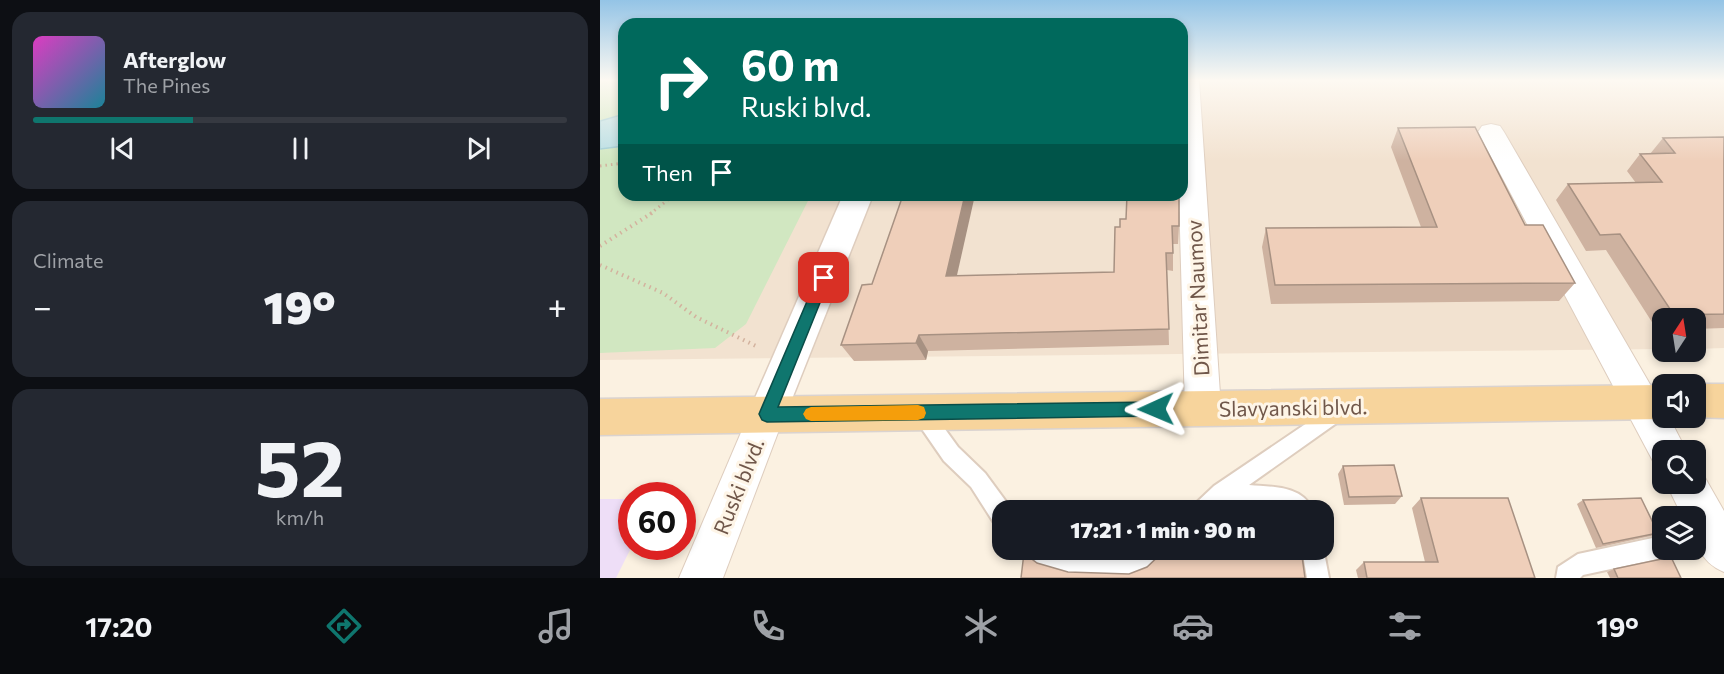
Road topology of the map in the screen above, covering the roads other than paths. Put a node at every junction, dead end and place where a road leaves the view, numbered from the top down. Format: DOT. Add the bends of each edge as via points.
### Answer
graph roads {
  1 [pos="1188,107"];
  2 [pos="1491,132"];
  3 [pos="856,201"];
  4 [pos="1706,401"];
  5 [pos="1724,401"];
  6 [pos="1651,402"];
  7 [pos="1345,406"];
  8 [pos="1203,408"];
  9 [pos="921,412"];
  10 [pos="767,414"];
  11 [pos="600,417"];
  12 [pos="1664,440"];
  13 [pos="1221,493"];
  14 [pos="1691,494"];
  15 [pos="992,500"];
  16 [pos="1214,500"];
  17 [pos="1288,500"];
  18 [pos="1709,537"];
  19 [pos="1652,549"];
  20 [pos="1054,560"];
  21 [pos="1144,560"];
  22 [pos="1315,560"];
  23 [pos="1131,572"];
  24 [pos="701,578"];
  25 [pos="1318,578"];
  26 [pos="1567,578"];
  1 -- 8 [label="street, Dimitar Naumov"];
  2 -- 6 [label="street"];
  3 -- 10 [label="street, Ruski blvd."];
  4 -- 5 [label="main road"];
  6 -- 7 [label="main road, Slavyanski blvd."];
  6 -- 12 [label="street"];
  7 -- 8 [label="main road, Slavyanski blvd."];
  7 -- 13 [label="lane"];
  8 -- 9 [label="main road, Slavyanski blvd."];
  9 -- 10 [label="main road, Slavyanski blvd."];
  9 -- 15 [label="lane"];
  10 -- 11 [label="main road, Slavyanski blvd."];
  10 -- 24 [label="street, Ruski blvd."];
  13 -- 16 [label="lane"];
  13 -- 17 [label="lane"];
  14 -- 18 [label="street"];
  19 -- 26 [label="lane" via="1578,565"];
  20 -- 23 [label="lane"];
  21 -- 23 [label="lane"];
  22 -- 25 [label="lane"];
}
